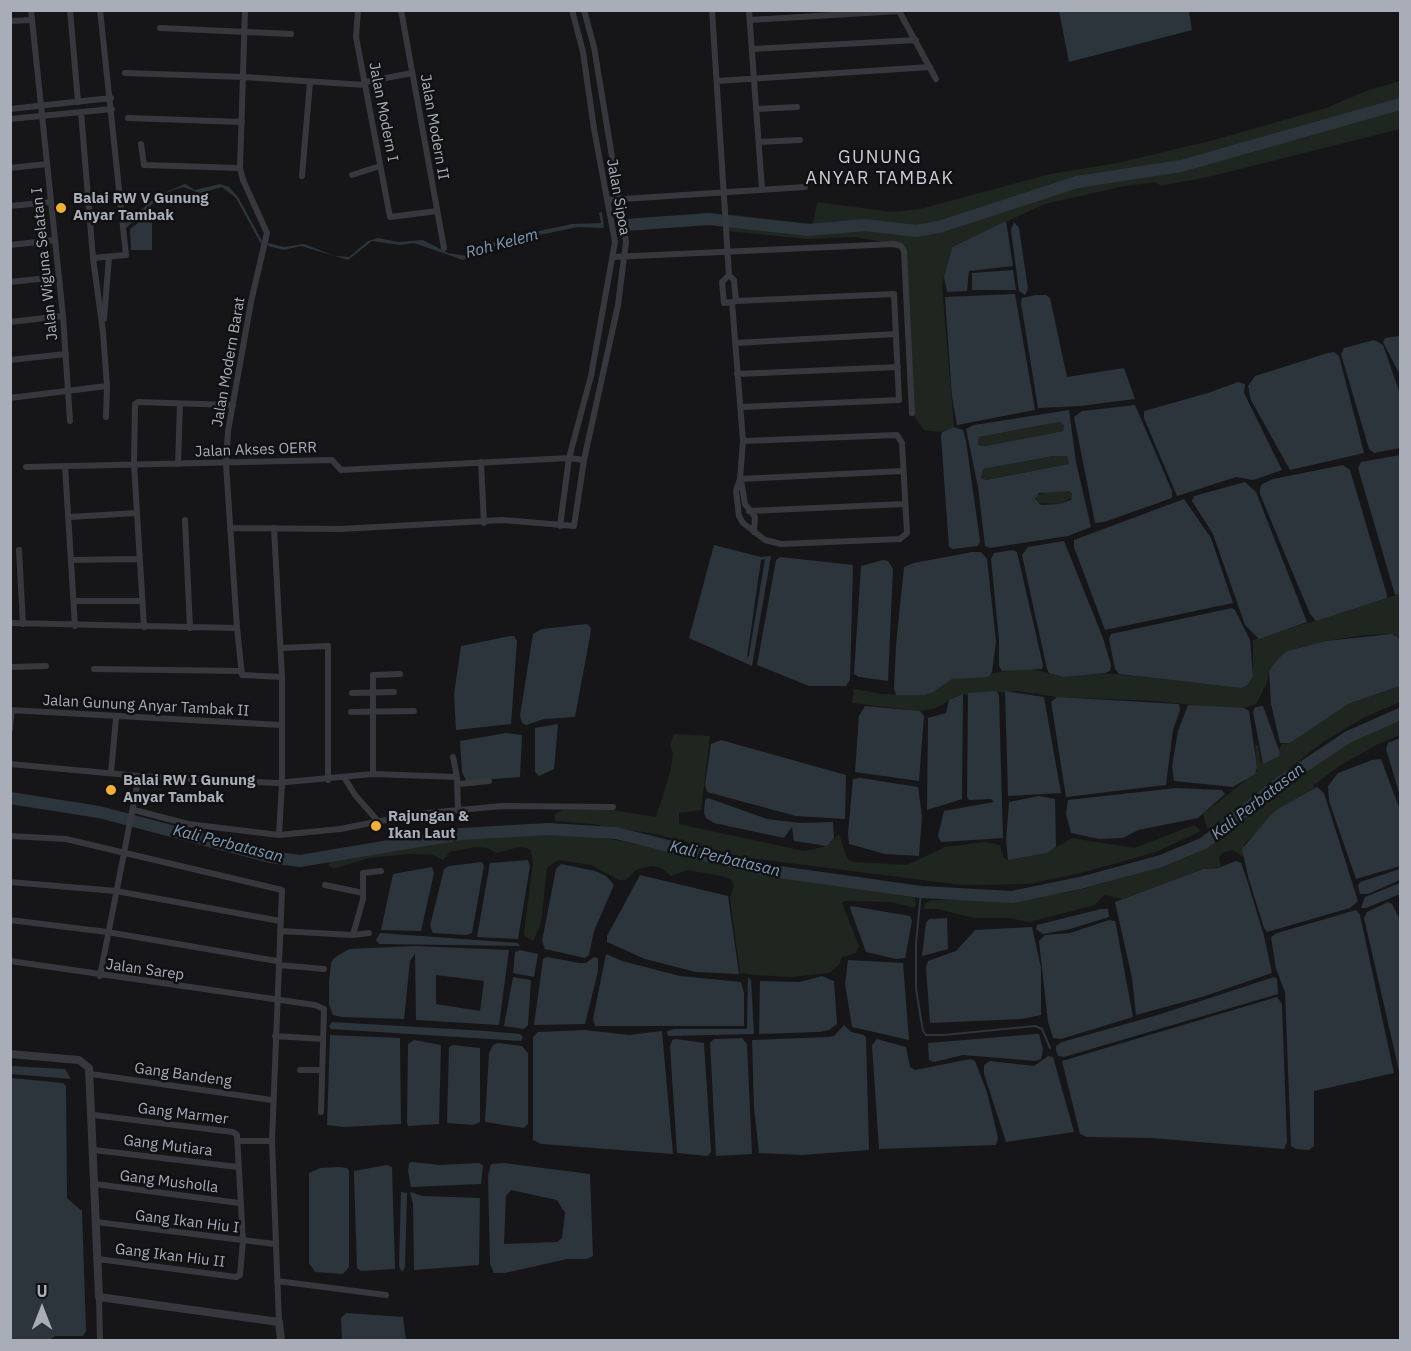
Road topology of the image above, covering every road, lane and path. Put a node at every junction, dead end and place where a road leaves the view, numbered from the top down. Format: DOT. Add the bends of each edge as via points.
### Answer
graph roads {
  1 [pos="31,10"];
  2 [pos="70,10"];
  3 [pos="100,10"];
  4 [pos="245,10"];
  5 [pos="358,10"];
  6 [pos="401,10"];
  7 [pos="572,10"];
  8 [pos="584,10"];
  9 [pos="712,10"];
  10 [pos="749,10"];
  11 [pos="32,20"];
  12 [pos="750,20"];
  13 [pos="10,21"];
  14 [pos="160,28"];
  15 [pos="245,31"];
  16 [pos="291,34"];
  17 [pos="916,40"];
  18 [pos="752,49"];
  19 [pos="930,67"];
  20 [pos="125,73"];
  21 [pos="412,73"];
  22 [pos="244,77"];
  23 [pos="754,79"];
  24 [pos="936,79"];
  25 [pos="717,81"];
  26 [pos="310,82"];
  27 [pos="365,84"];
  28 [pos="111,98"];
  29 [pos="78,102"];
  30 [pos="41,105"];
  31 [pos="796,107"];
  32 [pos="10,109"];
  33 [pos="112,109"];
  34 [pos="756,110"];
  35 [pos="81,112"];
  36 [pos="42,116"];
  37 [pos="128,118"];
  38 [pos="10,119"];
  39 [pos="243,122"];
  40 [pos="800,140"];
  41 [pos="759,142"];
  42 [pos="141,144"];
  43 [pos="46,164"];
  44 [pos="380,166"];
  45 [pos="10,168"];
  46 [pos="240,168"];
  47 [pos="302,176"];
  48 [pos="352,176"];
  49 [pos="805,187"];
  50 [pos="762,189"];
  51 [pos="725,191"];
  52 [pos="619,198"];
  53 [pos="608,200"];
  54 [pos="51,202"];
  55 [pos="10,206"];
  56 [pos="437,211"];
  57 [pos="55,240"];
  58 [pos="10,245"];
  59 [pos="444,248"];
  60 [pos="729,254"];
  61 [pos="109,257"];
  62 [pos="613,257"];
  63 [pos="93,258"];
  64 [pos="624,258"];
  65 [pos="729,275"];
  66 [pos="58,276"];
  67 [pos="10,282"];
  68 [pos="734,302"];
  69 [pos="63,316"];
  70 [pos="10,322"];
  71 [pos="103,332"];
  72 [pos="896,334"];
  73 [pos="735,343"];
  74 [pos="66,354"];
  75 [pos="10,360"];
  76 [pos="898,367"];
  77 [pos="737,374"];
  78 [pos="107,386"];
  79 [pos="70,392"];
  80 [pos="10,398"];
  81 [pos="180,404"];
  82 [pos="233,405"];
  83 [pos="741,407"];
  84 [pos="912,413"];
  85 [pos="106,417"];
  86 [pos="70,421"];
  87 [pos="743,441"];
  88 [pos="569,458"];
  89 [pos="584,460"];
  90 [pos="481,462"];
  91 [pos="134,464"];
  92 [pos="178,464"];
  93 [pos="226,464"];
  94 [pos="65,466"];
  95 [pos="26,467"];
  96 [pos="903,471"];
  97 [pos="740,479"];
  98 [pos="905,504"];
  99 [pos="749,511"];
  100 [pos="137,513"];
  101 [pos="69,517"];
  102 [pos="185,520"];
  103 [pos="484,523"];
  104 [pos="560,526"];
  105 [pos="230,528"];
  106 [pos="274,528"];
  107 [pos="754,532"];
  108 [pos="19,550"];
  109 [pos="138,559"];
  110 [pos="72,560"];
  111 [pos="74,601"];
  112 [pos="142,601"];
  113 [pos="10,623"];
  114 [pos="23,624"];
  115 [pos="75,626"];
  116 [pos="144,627"];
  117 [pos="190,628"];
  118 [pos="237,628"];
  119 [pos="281,648"];
  120 [pos="46,666"];
  121 [pos="10,667"];
  122 [pos="94,669"];
  123 [pos="241,671"];
  124 [pos="400,674"];
  125 [pos="282,677"];
  126 [pos="374,692"];
  127 [pos="394,692"];
  128 [pos="352,693"];
  129 [pos="11,710"];
  130 [pos="414,711"];
  131 [pos="351,712"];
  132 [pos="374,712"];
  133 [pos="116,718"];
  134 [pos="281,725"];
  135 [pos="10,729"];
  136 [pos="453,757"];
  137 [pos="10,764"];
  138 [pos="111,773"];
  139 [pos="373,774"];
  140 [pos="139,776"];
  141 [pos="344,777"];
  142 [pos="328,780"];
  143 [pos="458,780"];
  144 [pos="489,781"];
  145 [pos="279,783"];
  146 [pos="613,807"];
  147 [pos="458,810"];
  148 [pos="133,812"];
  149 [pos="377,820"];
  150 [pos="279,835"];
  151 [pos="10,836"];
  152 [pos="124,852"];
  153 [pos="381,871"];
  154 [pos="10,882"];
  155 [pos="325,885"];
  156 [pos="116,891"];
  157 [pos="363,893"];
  158 [pos="10,920"];
  159 [pos="280,921"];
  160 [pos="283,931"];
  161 [pos="107,932"];
  162 [pos="369,933"];
  163 [pos="353,935"];
  164 [pos="10,962"];
  165 [pos="278,963"];
  166 [pos="324,969"];
  167 [pos="100,976"];
  168 [pos="279,1001"];
  169 [pos="278,1036"];
  170 [pos="323,1039"];
  171 [pos="10,1054"];
  172 [pos="321,1070"];
  173 [pos="300,1071"];
  174 [pos="91,1074"];
  175 [pos="272,1100"];
  176 [pos="321,1112"];
  177 [pos="93,1115"];
  178 [pos="240,1141"];
  179 [pos="272,1141"];
  180 [pos="94,1150"];
  181 [pos="238,1167"];
  182 [pos="95,1184"];
  183 [pos="239,1203"];
  184 [pos="96,1222"];
  185 [pos="243,1241"];
  186 [pos="275,1244"];
  187 [pos="98,1259"];
  188 [pos="277,1281"];
  189 [pos="386,1295"];
  190 [pos="99,1297"];
  191 [pos="279,1322"];
  192 [pos="102,1340"];
  193 [pos="281,1341"];
  1 -- 11 [label="street, Jalan Wiguna Selatan I"];
  2 -- 29 [label="street"];
  3 -- 28 [label="street"];
  4 -- 15 [label="street, Jalan Modern Barat"];
  5 -- 27 [label="street, Jalan Modern I" via="356,37"];
  6 -- 21 [label="street, Jalan Modern II"];
  7 -- 53 [label="street, Jalan Sipoa"];
  8 -- 52 [label="street"];
  9 -- 25 [label="street"];
  10 -- 12 [label="street"];
  11 -- 13 [label="street"];
  11 -- 30 [label="street, Jalan Wiguna Selatan I"];
  12 -- 17 [label="street" via="899,11"];
  12 -- 18 [label="street"];
  14 -- 15 [label="street"];
  15 -- 16 [label="street"];
  15 -- 22 [label="street, Jalan Modern Barat"];
  17 -- 18 [label="street"];
  17 -- 19 [label="street"];
  18 -- 23 [label="street"];
  19 -- 23 [label="street"];
  19 -- 24 [label="street"];
  20 -- 22 [label="street"];
  21 -- 27 [label="street"];
  21 -- 56 [label="street, Jalan Modern II"];
  22 -- 26 [label="street"];
  22 -- 39 [label="street, Jalan Modern Barat"];
  23 -- 25 [label="street"];
  23 -- 34 [label="street"];
  25 -- 51 [label="street"];
  26 -- 27 [label="street"];
  26 -- 47 [label="street"];
  27 -- 44 [label="street, Jalan Modern I"];
  28 -- 29 [label="street"];
  28 -- 33 [label="street"];
  29 -- 30 [label="street"];
  30 -- 32 [label="street"];
  30 -- 36 [label="street, Jalan Wiguna Selatan I"];
  31 -- 34 [label="street"];
  33 -- 35 [label="street"];
  33 -- 61 [label="street" via="126,255"];
  34 -- 41 [label="street"];
  35 -- 36 [label="street"];
  35 -- 63 [label="street"];
  36 -- 38 [label="street"];
  36 -- 43 [label="street, Jalan Wiguna Selatan I"];
  37 -- 39 [label="street"];
  39 -- 46 [label="street, Jalan Modern Barat"];
  40 -- 41 [label="street"];
  41 -- 50 [label="street"];
  42 -- 46 [label="street" via="144,165"];
  43 -- 45 [label="street"];
  43 -- 54 [label="street, Jalan Wiguna Selatan I"];
  44 -- 48 [label="street"];
  44 -- 56 [label="street, Jalan Modern I" via="390,217"];
  46 -- 82 [label="street, Jalan Modern Barat" via="266,229"];
  49 -- 50 [label="street"];
  50 -- 51 [label="street"];
  51 -- 52 [label="street"];
  51 -- 60 [label="street"];
  52 -- 53 [label="street"];
  52 -- 64 [label="street" via="626,242"];
  53 -- 62 [label="street, Jalan Sipoa" via="615,242"];
  54 -- 55 [label="street"];
  54 -- 57 [label="street, Jalan Wiguna Selatan I"];
  56 -- 59 [label="street, Jalan Modern II"];
  57 -- 58 [label="street"];
  57 -- 66 [label="street, Jalan Wiguna Selatan I"];
  60 -- 64 [label="street"];
  60 -- 65 [label="street"];
  60 -- 84 [label="street" via="901,246"];
  61 -- 63 [label="street"];
  61 -- 71 [label="street"];
  62 -- 64 [label="street"];
  62 -- 88 [label="street, Jalan Sipoa" via="591,376"];
  63 -- 71 [label="street"];
  64 -- 89 [label="street" via="618,305"];
  65 -- 68 [label="street" via="734,280"];
  65 -- 68 [label="street" via="723,282 724,303"];
  66 -- 67 [label="street"];
  66 -- 69 [label="street, Jalan Wiguna Selatan I"];
  68 -- 72 [label="street" via="894,294"];
  68 -- 73 [label="street"];
  69 -- 70 [label="street"];
  69 -- 74 [label="street, Jalan Wiguna Selatan I"];
  71 -- 78 [label="street"];
  72 -- 73 [label="street"];
  72 -- 76 [label="street"];
  73 -- 77 [label="street"];
  74 -- 75 [label="street"];
  74 -- 79 [label="street, Jalan Wiguna Selatan I"];
  76 -- 77 [label="street"];
  76 -- 83 [label="street" via="899,400"];
  77 -- 83 [label="street"];
  78 -- 79 [label="street"];
  78 -- 85 [label="street"];
  79 -- 80 [label="street"];
  79 -- 86 [label="street, Jalan Wiguna Selatan I"];
  81 -- 82 [label="street"];
  81 -- 91 [label="street" via="135,404"];
  81 -- 92 [label="street"];
  82 -- 93 [label="street, Jalan Modern Barat"];
  83 -- 87 [label="street"];
  87 -- 96 [label="street" via="897,435 902,443"];
  87 -- 97 [label="street"];
  88 -- 89 [label="street"];
  88 -- 90 [label="street"];
  88 -- 104 [label="street, Jalan Sipoa"];
  89 -- 104 [label="street" via="574,526"];
  90 -- 93 [label="street, Jalan Akses OERR" via="342,470 332,460"];
  90 -- 103 [label="street"];
  91 -- 92 [label="street, Jalan Akses OERR"];
  91 -- 94 [label="street, Jalan Akses OERR"];
  91 -- 100 [label="street"];
  92 -- 93 [label="street, Jalan Akses OERR"];
  93 -- 105 [label="street, Jalan Modern Barat"];
  94 -- 95 [label="street, Jalan Akses OERR"];
  94 -- 101 [label="street"];
  96 -- 97 [label="street"];
  96 -- 98 [label="street"];
  97 -- 99 [label="street"];
  97 -- 107 [label="street" via="736,505 743,523"];
  98 -- 99 [label="street"];
  98 -- 107 [label="street" via="907,533 900,539 781,544"];
  99 -- 107 [label="street" via="755,517"];
  100 -- 101 [label="street"];
  100 -- 109 [label="street"];
  101 -- 110 [label="street"];
  102 -- 117 [label="street"];
  103 -- 104 [label="street" via="515,520"];
  103 -- 106 [label="street"];
  105 -- 106 [label="street"];
  105 -- 118 [label="street, Jalan Modern Barat"];
  106 -- 119 [label="street"];
  108 -- 114 [label="street"];
  109 -- 110 [label="street"];
  109 -- 112 [label="street"];
  110 -- 111 [label="street"];
  111 -- 112 [label="street"];
  111 -- 115 [label="street"];
  112 -- 116 [label="street"];
  113 -- 114 [label="street"];
  114 -- 115 [label="street"];
  115 -- 116 [label="street"];
  116 -- 117 [label="street"];
  117 -- 118 [label="street"];
  118 -- 123 [label="street, Jalan Modern Barat"];
  119 -- 125 [label="street"];
  119 -- 142 [label="street" via="328,646"];
  120 -- 121 [label="street"];
  122 -- 123 [label="street"];
  123 -- 125 [label="street" via="242,675"];
  124 -- 126 [label="street" via="373,675"];
  125 -- 134 [label="street"];
  126 -- 127 [label="street"];
  126 -- 128 [label="street"];
  126 -- 132 [label="street"];
  129 -- 133 [label="street, Jalan Gunung Anyar Tambak II"];
  129 -- 135 [label="street"];
  130 -- 132 [label="street"];
  131 -- 132 [label="street"];
  132 -- 139 [label="street"];
  133 -- 134 [label="street, Jalan Gunung Anyar Tambak II"];
  133 -- 138 [label="street"];
  134 -- 145 [label="street"];
  136 -- 143 [label="street"];
  137 -- 138 [label="street"];
  138 -- 140 [label="street"];
  139 -- 141 [label="street"];
  139 -- 143 [label="street"];
  140 -- 145 [label="street"];
  140 -- 148 [label="street"];
  141 -- 142 [label="street"];
  141 -- 149 [label="street"];
  142 -- 145 [label="street"];
  143 -- 144 [label="street"];
  143 -- 147 [label="street"];
  145 -- 150 [label="street"];
  146 -- 147 [label="street" via="502,806"];
  147 -- 149 [label="street"];
  148 -- 150 [label="street" via="188,825"];
  148 -- 152 [label="street"];
  149 -- 150 [label="street" via="340,829"];
  151 -- 152 [label="street" via="66,839"];
  152 -- 156 [label="street"];
  152 -- 159 [label="street" via="280,889"];
  153 -- 157 [label="street" via="363,873"];
  154 -- 156 [label="street"];
  155 -- 157 [label="street"];
  156 -- 159 [label="street"];
  156 -- 161 [label="street"];
  157 -- 163 [label="street"];
  158 -- 161 [label="street"];
  159 -- 160 [label="street"];
  160 -- 163 [label="street"];
  160 -- 165 [label="street"];
  161 -- 165 [label="street"];
  161 -- 167 [label="street"];
  162 -- 163 [label="street"];
  164 -- 167 [label="street, Jalan Sarep"];
  165 -- 166 [label="street"];
  165 -- 168 [label="street"];
  167 -- 168 [label="street, Jalan Sarep"];
  168 -- 169 [label="street"];
  168 -- 170 [label="street, Jalan Sarep" via="324,1009"];
  169 -- 170 [label="street"];
  169 -- 175 [label="street"];
  170 -- 172 [label="street"];
  171 -- 174 [label="street" via="79,1060 90,1068"];
  172 -- 173 [label="street"];
  172 -- 176 [label="street"];
  174 -- 175 [label="street, Gang Bandeng"];
  174 -- 177 [label="street"];
  175 -- 179 [label="street"];
  177 -- 178 [label="street, Gang Marmer" via="233,1132"];
  177 -- 180 [label="street"];
  178 -- 179 [label="street"];
  178 -- 181 [label="street, Gang Marmer"];
  179 -- 186 [label="street"];
  180 -- 181 [label="street, Gang Mutiara"];
  180 -- 182 [label="street"];
  181 -- 183 [label="street, Gang Marmer"];
  182 -- 183 [label="street, Gang Musholla"];
  182 -- 184 [label="street"];
  183 -- 185 [label="street, Gang Marmer"];
  184 -- 185 [label="street, Gang Ikan Hiu I"];
  184 -- 187 [label="street"];
  185 -- 186 [label="street, Gang Ikan Hiu I"];
  185 -- 187 [label="street, Gang Ikan Hiu II" via="240,1275 236,1277"];
  186 -- 188 [label="street"];
  187 -- 190 [label="street"];
  188 -- 189 [label="street"];
  188 -- 191 [label="street"];
  190 -- 191 [label="street"];
  190 -- 192 [label="street"];
  191 -- 193 [label="street"];
}
